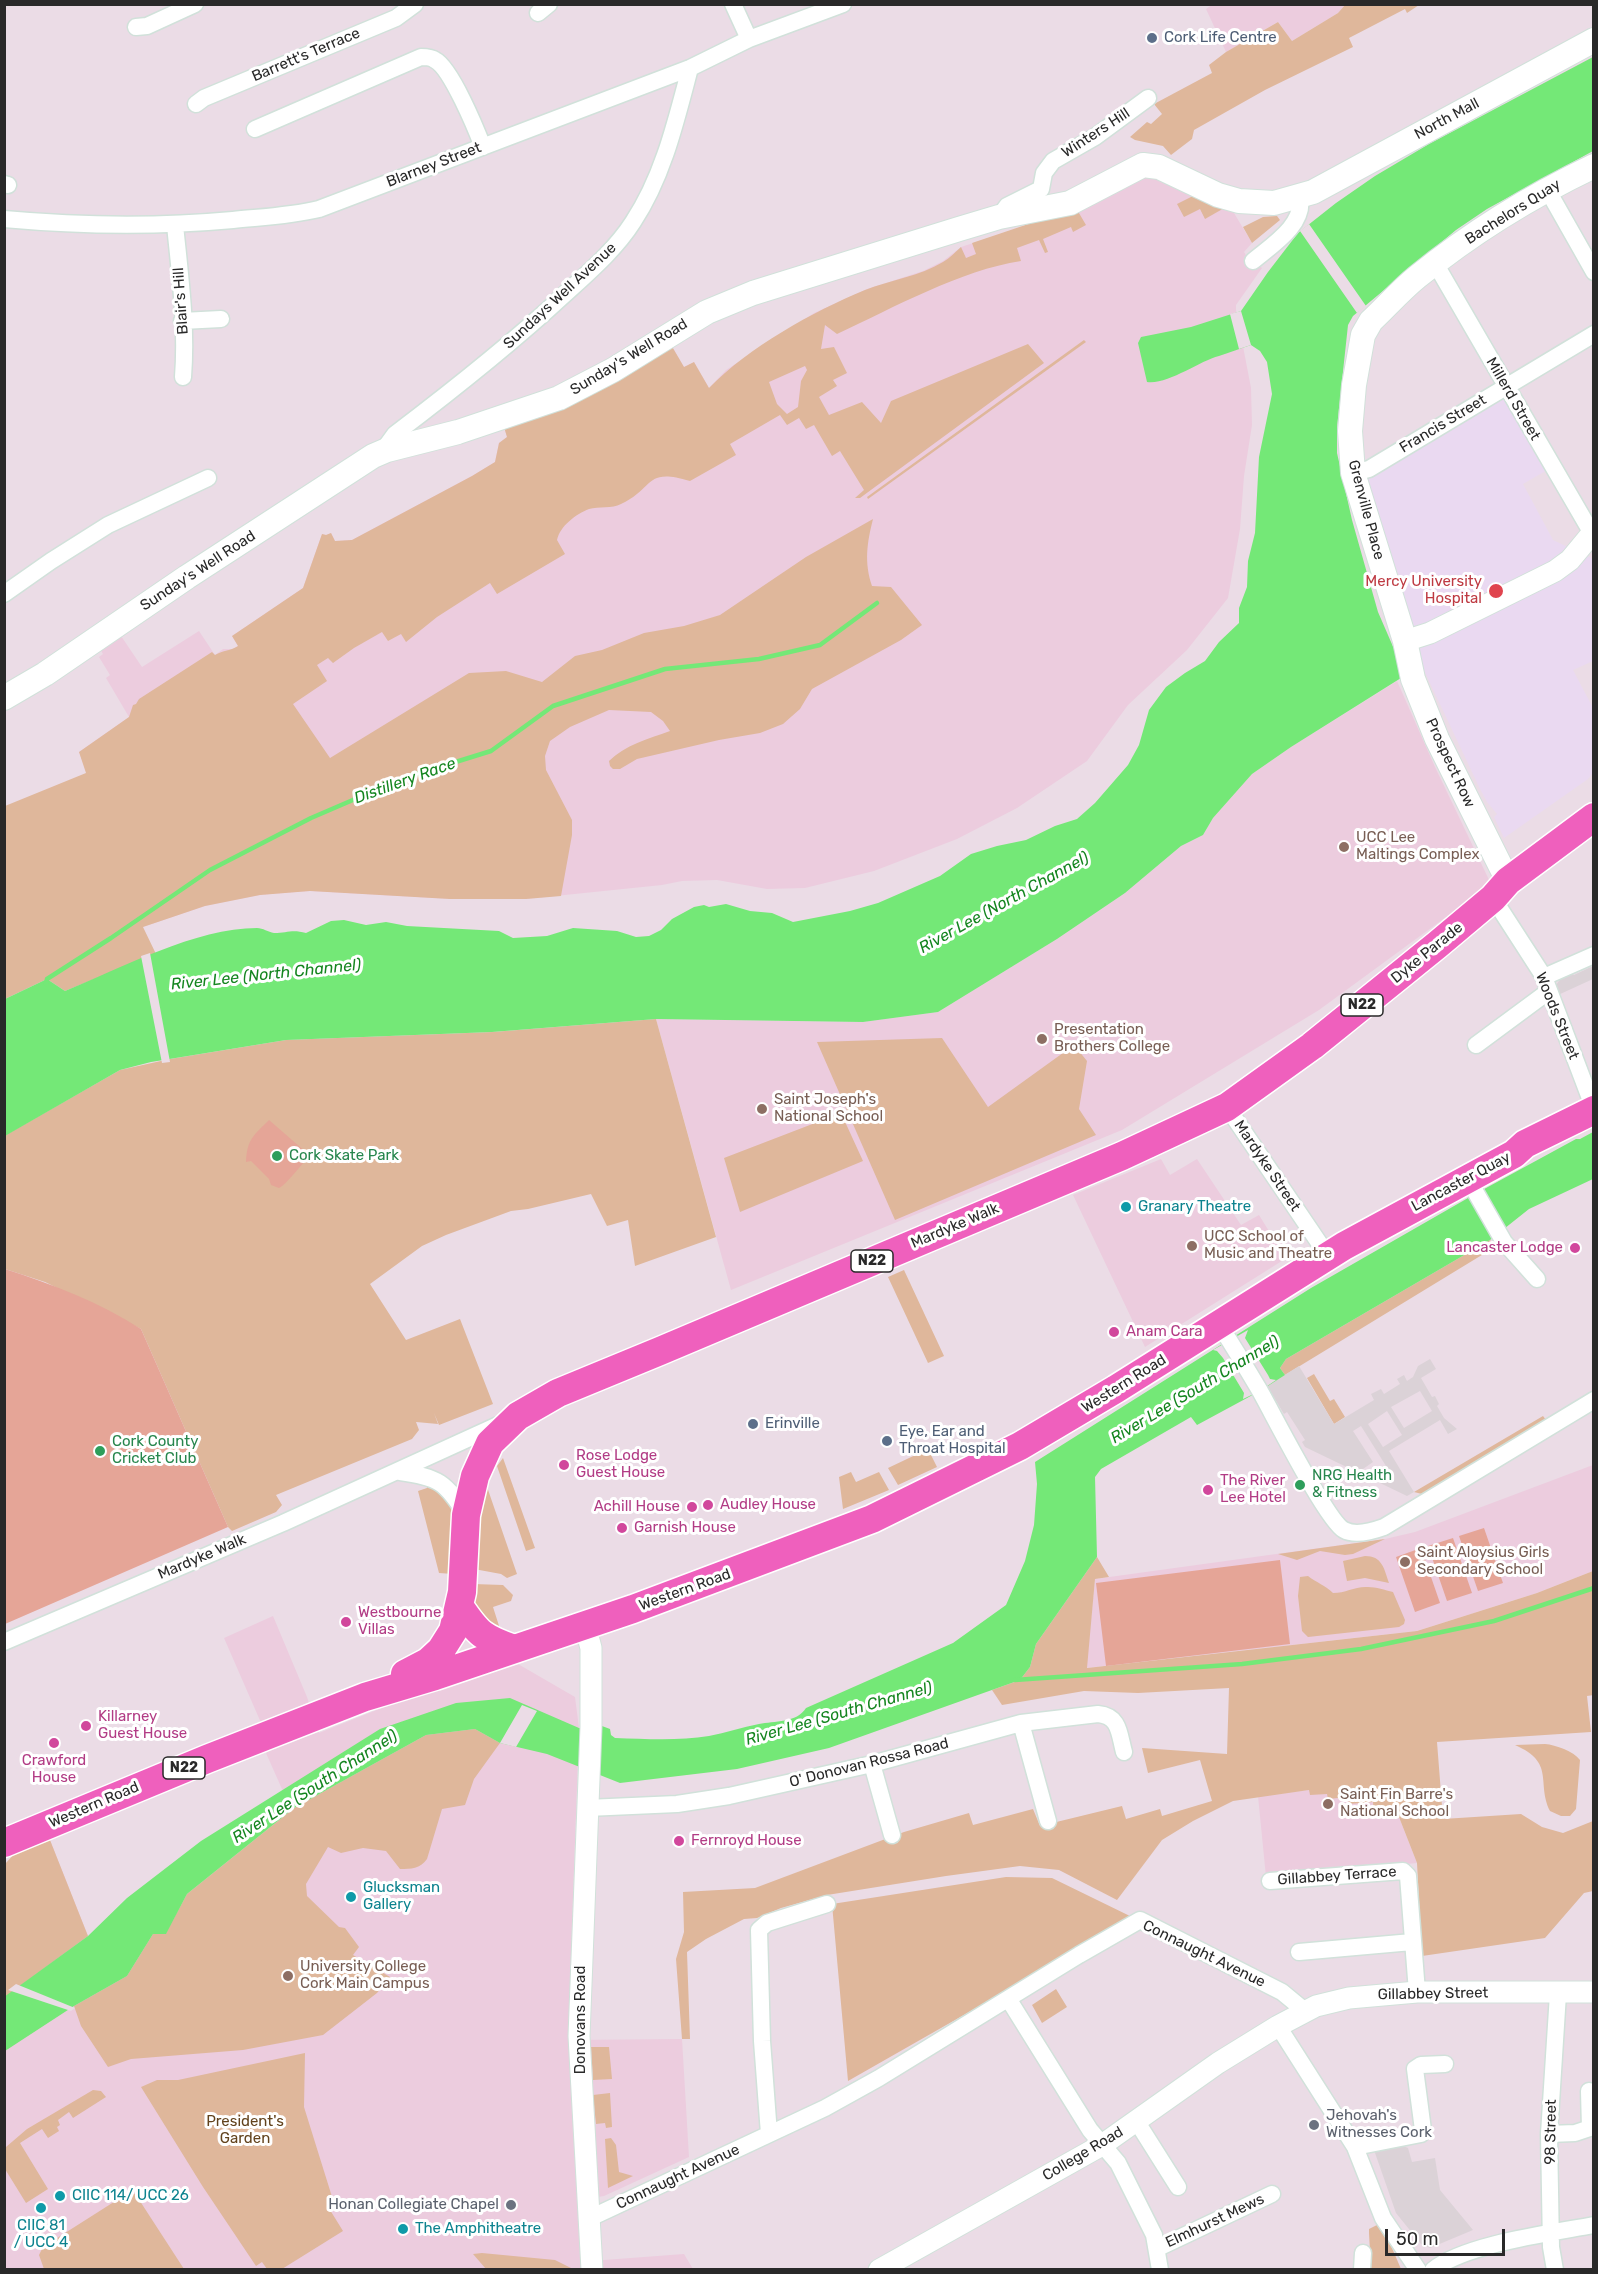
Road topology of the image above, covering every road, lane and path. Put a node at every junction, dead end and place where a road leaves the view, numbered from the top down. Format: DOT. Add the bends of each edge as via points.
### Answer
graph roads {
  1 [pos="195,4"];
  2 [pos="415,4"];
  3 [pos="733,4"];
  4 [pos="843,4"];
  5 [pos="136,27"];
  6 [pos="749,39"];
  7 [pos="1593,40"];
  8 [pos="690,69"];
  9 [pos="1148,98"];
  10 [pos="196,104"];
  11 [pos="255,129"];
  12 [pos="483,147"];
  13 [pos="1593,166"];
  14 [pos="1547,189"];
  15 [pos="1300,197"];
  16 [pos="999,217"];
  17 [pos="4,219"];
  18 [pos="175,225"];
  19 [pos="1253,261"];
  20 [pos="1435,263"];
  21 [pos="1593,272"];
  22 [pos="221,319"];
  23 [pos="182,321"];
  24 [pos="1593,334"];
  25 [pos="183,377"];
  26 [pos="1506,386"];
  27 [pos="387,450"];
  28 [pos="1353,473"];
  29 [pos="208,478"];
  30 [pos="1593,534"];
  31 [pos="4,594"];
  32 [pos="1405,641"];
  33 [pos="4,698"];
  34 [pos="1593,817"];
  35 [pos="1500,889"];
  36 [pos="1593,955"];
  37 [pos="1546,984"];
  38 [pos="1476,1045"];
  39 [pos="1227,1107"];
  40 [pos="1593,1109"];
  41 [pos="1471,1187"];
  42 [pos="1328,1256"];
  43 [pos="1537,1279"];
  44 [pos="1224,1332"];
  45 [pos="1593,1400"];
  46 [pos="518,1416"];
  47 [pos="400,1472"];
  48 [pos="466,1515"];
  49 [pos="459,1607"];
  50 [pos="585,1625"];
  51 [pos="4,1642"];
  52 [pos="514,1649"];
  53 [pos="365,1697"];
  54 [pos="1021,1724"];
  55 [pos="1124,1752"];
  56 [pos="872,1764"];
  57 [pos="587,1808"];
  58 [pos="1048,1821"];
  59 [pos="892,1835"];
  60 [pos="4,1843"];
  61 [pos="1270,1881"];
  62 [pos="827,1904"];
  63 [pos="1413,1942"];
  64 [pos="1299,1952"];
  65 [pos="1417,1992"];
  66 [pos="1593,1992"];
  67 [pos="1558,1994"];
  68 [pos="1009,2000"];
  69 [pos="1305,2011"];
  70 [pos="1278,2026"];
  71 [pos="1445,2064"];
  72 [pos="1589,2091"];
  73 [pos="1137,2122"];
  74 [pos="769,2134"];
  75 [pos="1549,2134"];
  76 [pos="1102,2145"];
  77 [pos="1355,2147"];
  78 [pos="1178,2187"];
  79 [pos="1272,2194"];
  80 [pos="588,2219"];
  81 [pos="1593,2225"];
  82 [pos="1551,2233"];
  83 [pos="1158,2248"];
  84 [pos="592,2270"];
  85 [pos="879,2270"];
  86 [pos="1160,2270"];
  87 [pos="1418,2270"];
  88 [pos="1433,2270"];
  89 [pos="1555,2270"];
  1 -- 5 [label="street" via="147,26"];
  2 -- 10 [label="street, Barrett's Terrace" via="396,18"];
  3 -- 6 [label="street"];
  4 -- 6 [label="street, Blarney Street"];
  6 -- 8 [label="street, Blarney Street"];
  7 -- 15 [label="main road, North Mall"];
  8 -- 12 [label="street, Blarney Street"];
  8 -- 27 [label="street, Sundays Well Avenue" via="661,166 627,231 601,261 521,334 394,434"];
  9 -- 16 [label="street, Winters Hill" via="1095,137 1053,161 1044,173 1041,189 1007,206"];
  11 -- 12 [label="street" via="428,57 439,63 464,101"];
  12 -- 18 [label="street, Blarney Street" via="319,209"];
  13 -- 14 [label="main road, Bachelors Quay"];
  14 -- 20 [label="main road, Bachelors Quay"];
  14 -- 21 [label="street"];
  15 -- 16 [label="main road, Sunday's Well Road" via="1274,203 1239,201 1159,167 1143,165 1070,202"];
  15 -- 19 [label="street" via="1297,220"];
  16 -- 27 [label="main road, Sunday's Well Road" via="743,297 707,312 613,370 558,398 458,432"];
  17 -- 18 [label="street, Blarney Street" via="68,225"];
  18 -- 23 [label="street, Blair's Hill"];
  20 -- 26 [label="street, Millerd Street"];
  20 -- 28 [label="main road, Grenville Place" via="1371,321 1363,335 1350,431"];
  22 -- 23 [label="street"];
  23 -- 25 [label="street, Blair's Hill"];
  24 -- 26 [label="street, Francis Street"];
  26 -- 28 [label="street, Francis Street" via="1369,469"];
  26 -- 30 [label="street, Millerd Street"];
  27 -- 33 [label="main road, Sunday's Well Road" via="341,475"];
  28 -- 32 [label="main road, Grenville Place"];
  29 -- 31 [label="street" via="108,525"];
  30 -- 32 [label="street" via="1555,571 1430,633"];
  32 -- 35 [label="main road, Prospect Row" via="1413,679"];
  34 -- 35 [label="highway, N22"];
  35 -- 37 [label="street, Woods Street"];
  35 -- 39 [label="highway, Dyke Parade / N22" via="1312,1046"];
  36 -- 37 [label="street"];
  37 -- 38 [label="street"];
  37 -- 40 [label="street, Woods Street"];
  39 -- 42 [label="street, Mardyke Street"];
  39 -- 46 [label="highway, Mardyke Walk / N22" via="1122,1156 558,1393"];
  40 -- 41 [label="highway, Lancaster Quay / N22" via="1525,1144"];
  41 -- 42 [label="highway, Lancaster Quay / N22" via="1435,1195"];
  41 -- 43 [label="street" via="1504,1242"];
  42 -- 44 [label="highway, Western Road / N22"];
  44 -- 45 [label="street" via="1344,1530 1360,1532 1384,1527"];
  44 -- 50 [label="highway, Western Road / N22" via="1020,1446 872,1519"];
  46 -- 47 [label="street, Mardyke Walk"];
  46 -- 48 [label="highway, Mardyke Walk / N22" via="490,1443 475,1476"];
  47 -- 48 [label="street" via="437,1480 452,1493"];
  47 -- 51 [label="street, Mardyke Walk"];
  48 -- 49 [label="highway, Mardyke Walk / N22"];
  49 -- 52 [label="highway" via="475,1630 488,1640"];
  49 -- 53 [label="highway, N22" via="453,1631 441,1650 420,1667"];
  50 -- 52 [label="highway, Western Road / N22"];
  50 -- 57 [label="street, Donovans Road" via="591,1648"];
  52 -- 53 [label="highway, Western Road / N22"];
  53 -- 60 [label="highway, Western Road / N22"];
  54 -- 55 [label="street, O' Donovan Rossa Road" via="1107,1715 1114,1721"];
  54 -- 56 [label="street, O' Donovan Rossa Road"];
  54 -- 58 [label="street"];
  56 -- 57 [label="street, O' Donovan Rossa Road" via="681,1804"];
  56 -- 59 [label="street"];
  57 -- 80 [label="street, Donovans Road" via="579,2036"];
  61 -- 63 [label="street, Gillabbey Terrace" via="1403,1871 1408,1876"];
  62 -- 74 [label="street" via="767,1923 759,1930"];
  63 -- 64 [label="street"];
  63 -- 65 [label="street, Gillabbey Terrace"];
  65 -- 67 [label="street, Gillabbey Street"];
  65 -- 69 [label="street, Gillabbey Street" via="1349,1998"];
  66 -- 67 [label="street, Gillabbey Street"];
  67 -- 75 [label="street, 98 Street"];
  68 -- 69 [label="street, Connaught Avenue" via="1140,1920 1282,1992"];
  68 -- 74 [label="street, Connaught Avenue" via="879,2078"];
  68 -- 76 [label="street"];
  69 -- 70 [label="street, Gillabbey Street"];
  70 -- 73 [label="street, College Road" via="1218,2063"];
  70 -- 77 [label="street"];
  71 -- 77 [label="street" via="1415,2069 1421,2134"];
  72 -- 75 [label="street" via="1590,2128"];
  73 -- 76 [label="street, College Road"];
  73 -- 78 [label="street"];
  74 -- 80 [label="street, Connaught Avenue"];
  75 -- 82 [label="street, 98 Street"];
  76 -- 83 [label="street" via="1118,2163"];
  76 -- 85 [label="street, College Road"];
  77 -- 87 [label="street" via="1383,2218"];
  79 -- 83 [label="street, Elmhurst Mews"];
  80 -- 84 [label="street, Donovans Road"];
  81 -- 82 [label="street"];
  82 -- 88 [label="street" via="1482,2248 1449,2259"];
  82 -- 89 [label="street, 98 Street"];
  83 -- 86 [label="street"];
}
